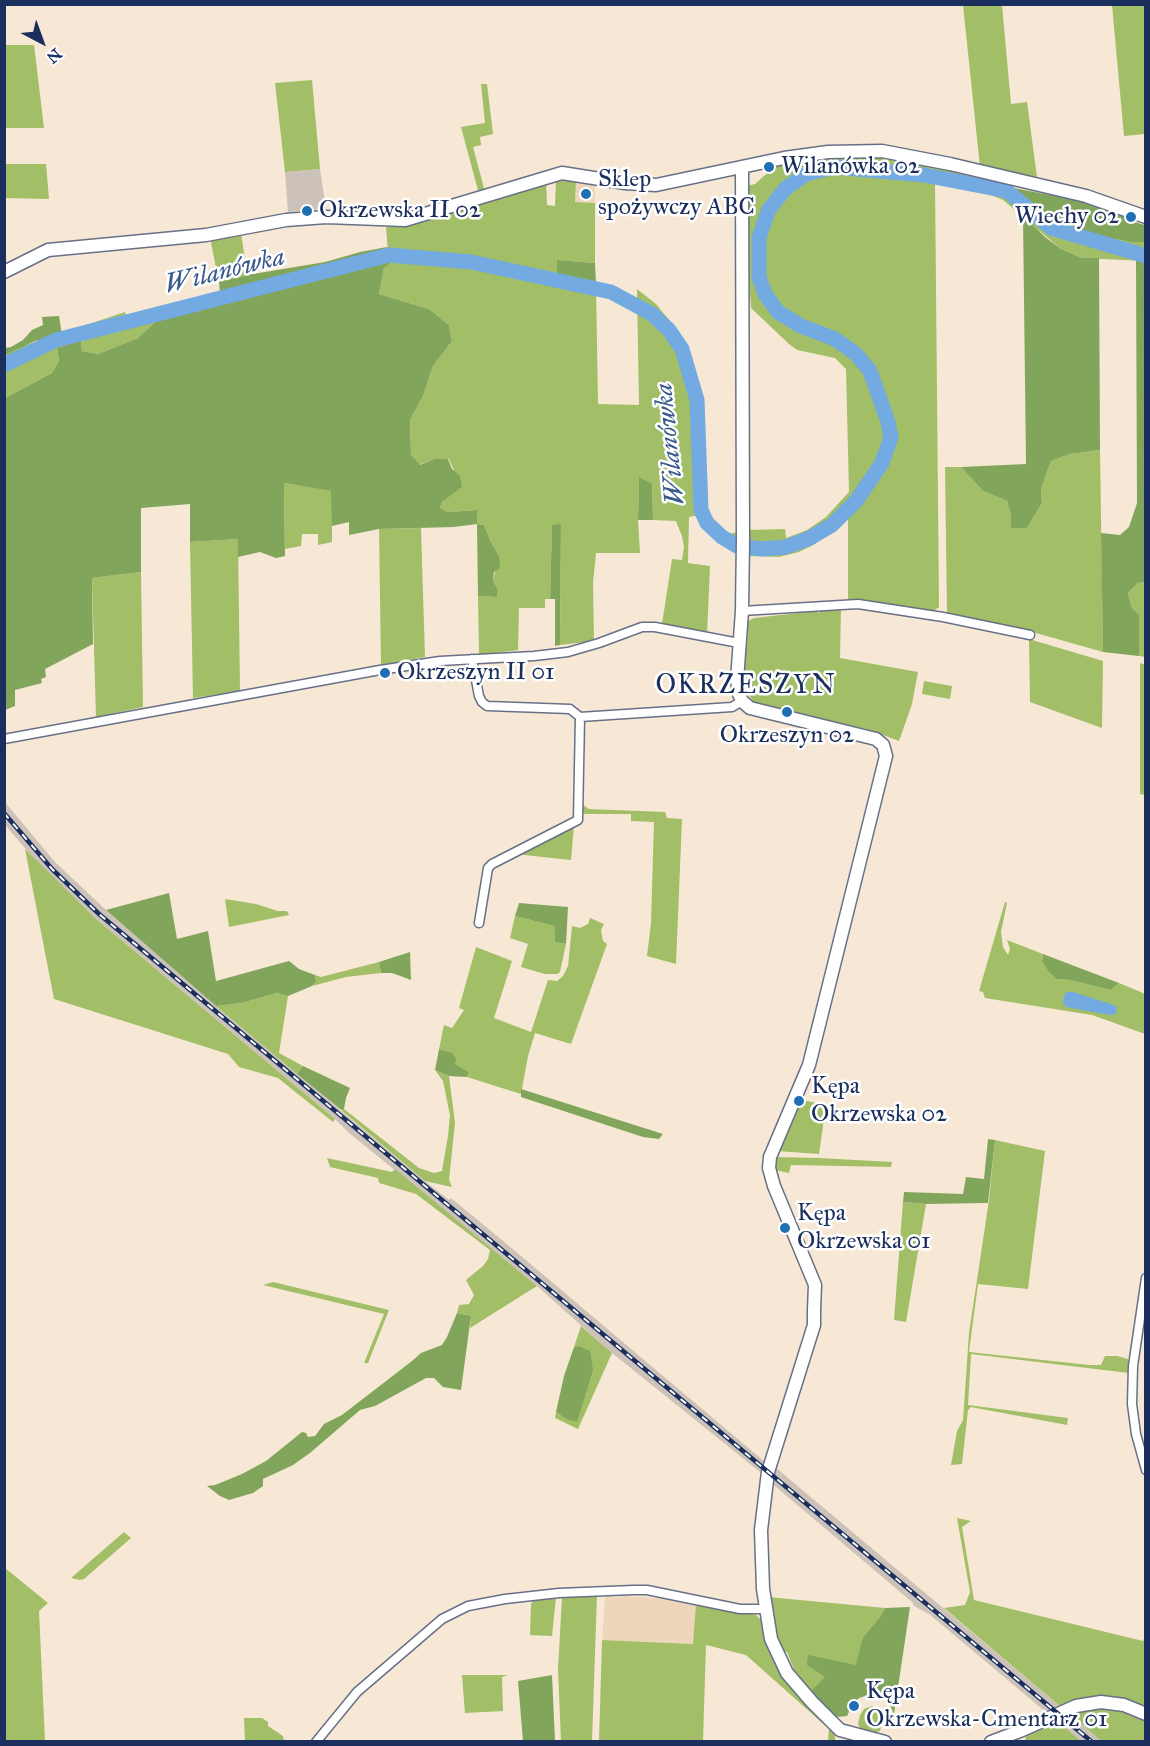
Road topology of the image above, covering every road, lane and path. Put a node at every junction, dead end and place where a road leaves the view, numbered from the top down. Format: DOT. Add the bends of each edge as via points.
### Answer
graph roads {
  1 [pos="742,167"];
  2 [pos="1146,217"];
  3 [pos="4,272"];
  4 [pos="742,611"];
  5 [pos="1030,635"];
  6 [pos="739,643"];
  7 [pos="472,659"];
  8 [pos="742,701"];
  9 [pos="580,717"];
  10 [pos="4,739"];
  11 [pos="479,923"];
  12 [pos="1146,1278"];
  13 [pos="1146,1470"];
  14 [pos="765,1609"];
  15 [pos="1146,1714"];
  16 [pos="839,1736"];
  17 [pos="316,1742"];
  18 [pos="885,1742"];
  19 [pos="991,1742"];
  1 -- 2 [label="street" via="828,152 882,151 1086,196"];
  1 -- 3 [label="street" via="656,185 562,173 405,220 306,218 207,235 48,250"];
  1 -- 4 [label="street"];
  4 -- 5 [label="street" via="858,604"];
  4 -- 6 [label="street"];
  6 -- 7 [label="street" via="642,627 568,652"];
  6 -- 8 [label="street" via="737,680"];
  7 -- 9 [label="street" via="479,696 485,704 570,709"];
  7 -- 10 [label="street" via="380,670"];
  8 -- 9 [label="street" via="732,707"];
  8 -- 14 [label="street" via="750,708 872,737 882,742 886,752 809,1065 770,1157 774,1186 815,1285 814,1325 768,1472 761,1530"];
  9 -- 11 [label="street" via="578,820 488,868"];
  12 -- 13 [label="street" via="1133,1366 1132,1404"];
  14 -- 16 [label="street" via="771,1639 787,1673"];
  14 -- 17 [label="street" via="740,1610 647,1590 559,1593 468,1606 442,1619 357,1692"];
  15 -- 19 [label="street" via="1124,1705 1101,1702 1076,1706"];
  16 -- 18 [label="street"];
}
